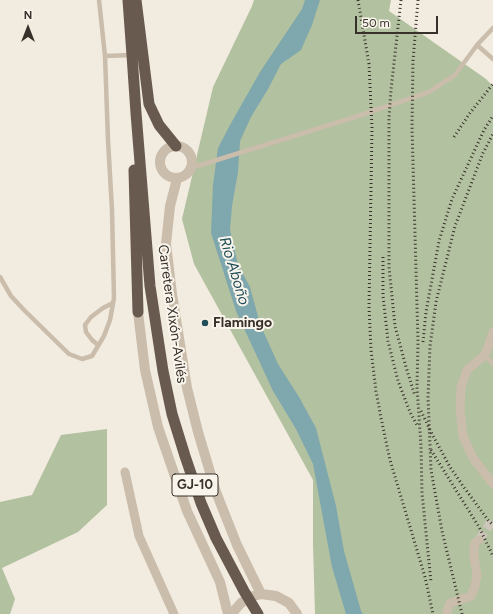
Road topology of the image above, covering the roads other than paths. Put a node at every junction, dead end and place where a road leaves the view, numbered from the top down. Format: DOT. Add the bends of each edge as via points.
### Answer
graph roads {
  1 [pos="99,0"];
  2 [pos="128,0"];
  3 [pos="136,0"];
  4 [pos="493,28"];
  5 [pos="477,45"];
  6 [pos="132,55"];
  7 [pos="105,56"];
  8 [pos="491,58"];
  9 [pos="136,113"];
  10 [pos="176,146"];
  11 [pos="191,168"];
  12 [pos="177,179"];
  13 [pos="0,277"];
  14 [pos="113,303"];
  15 [pos="138,312"];
  16 [pos="493,332"];
  17 [pos="98,345"];
  18 [pos="485,355"];
  19 [pos="493,364"];
  20 [pos="125,472"];
  21 [pos="493,484"];
  22 [pos="480,540"];
  23 [pos="261,594"];
  24 [pos="174,614"];
  25 [pos="228,614"];
  26 [pos="233,614"];
  27 [pos="258,614"];
  28 [pos="297,614"];
  29 [pos="447,614"];
  1 -- 7 [label="lane"];
  2 -- 6 [label="highway, Carretera Xixón-Avilés / GJ-10"];
  3 -- 10 [label="highway" via="149,104 159,125"];
  4 -- 5 [label="lane"];
  5 -- 8 [label="lane"];
  5 -- 11 [label="lane" via="455,75 429,92"];
  6 -- 7 [label="lane"];
  6 -- 9 [label="highway, Carretera Xixón-Avilés / GJ-10"];
  7 -- 14 [label="lane" via="112,210"];
  9 -- 15 [label="highway" via="133,160"];
  9 -- 27 [label="highway, Carretera Xixón-Avilés / GJ-10" via="150,286 172,414 216,538"];
  10 -- 11 [label="street" via="190,153"];
  10 -- 12 [label="street" via="162,153 160,163 163,173"];
  11 -- 12 [label="street" via="186,176"];
  12 -- 23 [label="street" via="170,206 166,244 187,388 216,492 237,546"];
  13 -- 17 [label="lane" via="11,296 69,354 82,359 92,356"];
  14 -- 17 [label="lane" via="110,320"];
  14 -- 17 [label="lane" via="91,317 85,325 86,332"];
  15 -- 25 [label="street" via="145,370 158,427 187,511 220,582"];
  16 -- 18 [label="street"];
  18 -- 19 [label="lane"];
  18 -- 21 [label="street" via="467,370 461,388 460,409 463,436 473,458"];
  20 -- 24 [label="street" via="139,536"];
  22 -- 29 [label="street" via="474,549 477,575 471,596 450,603"];
  23 -- 26 [label="street" via="241,603"];
  23 -- 28 [label="street" via="276,596 289,603"];
}
